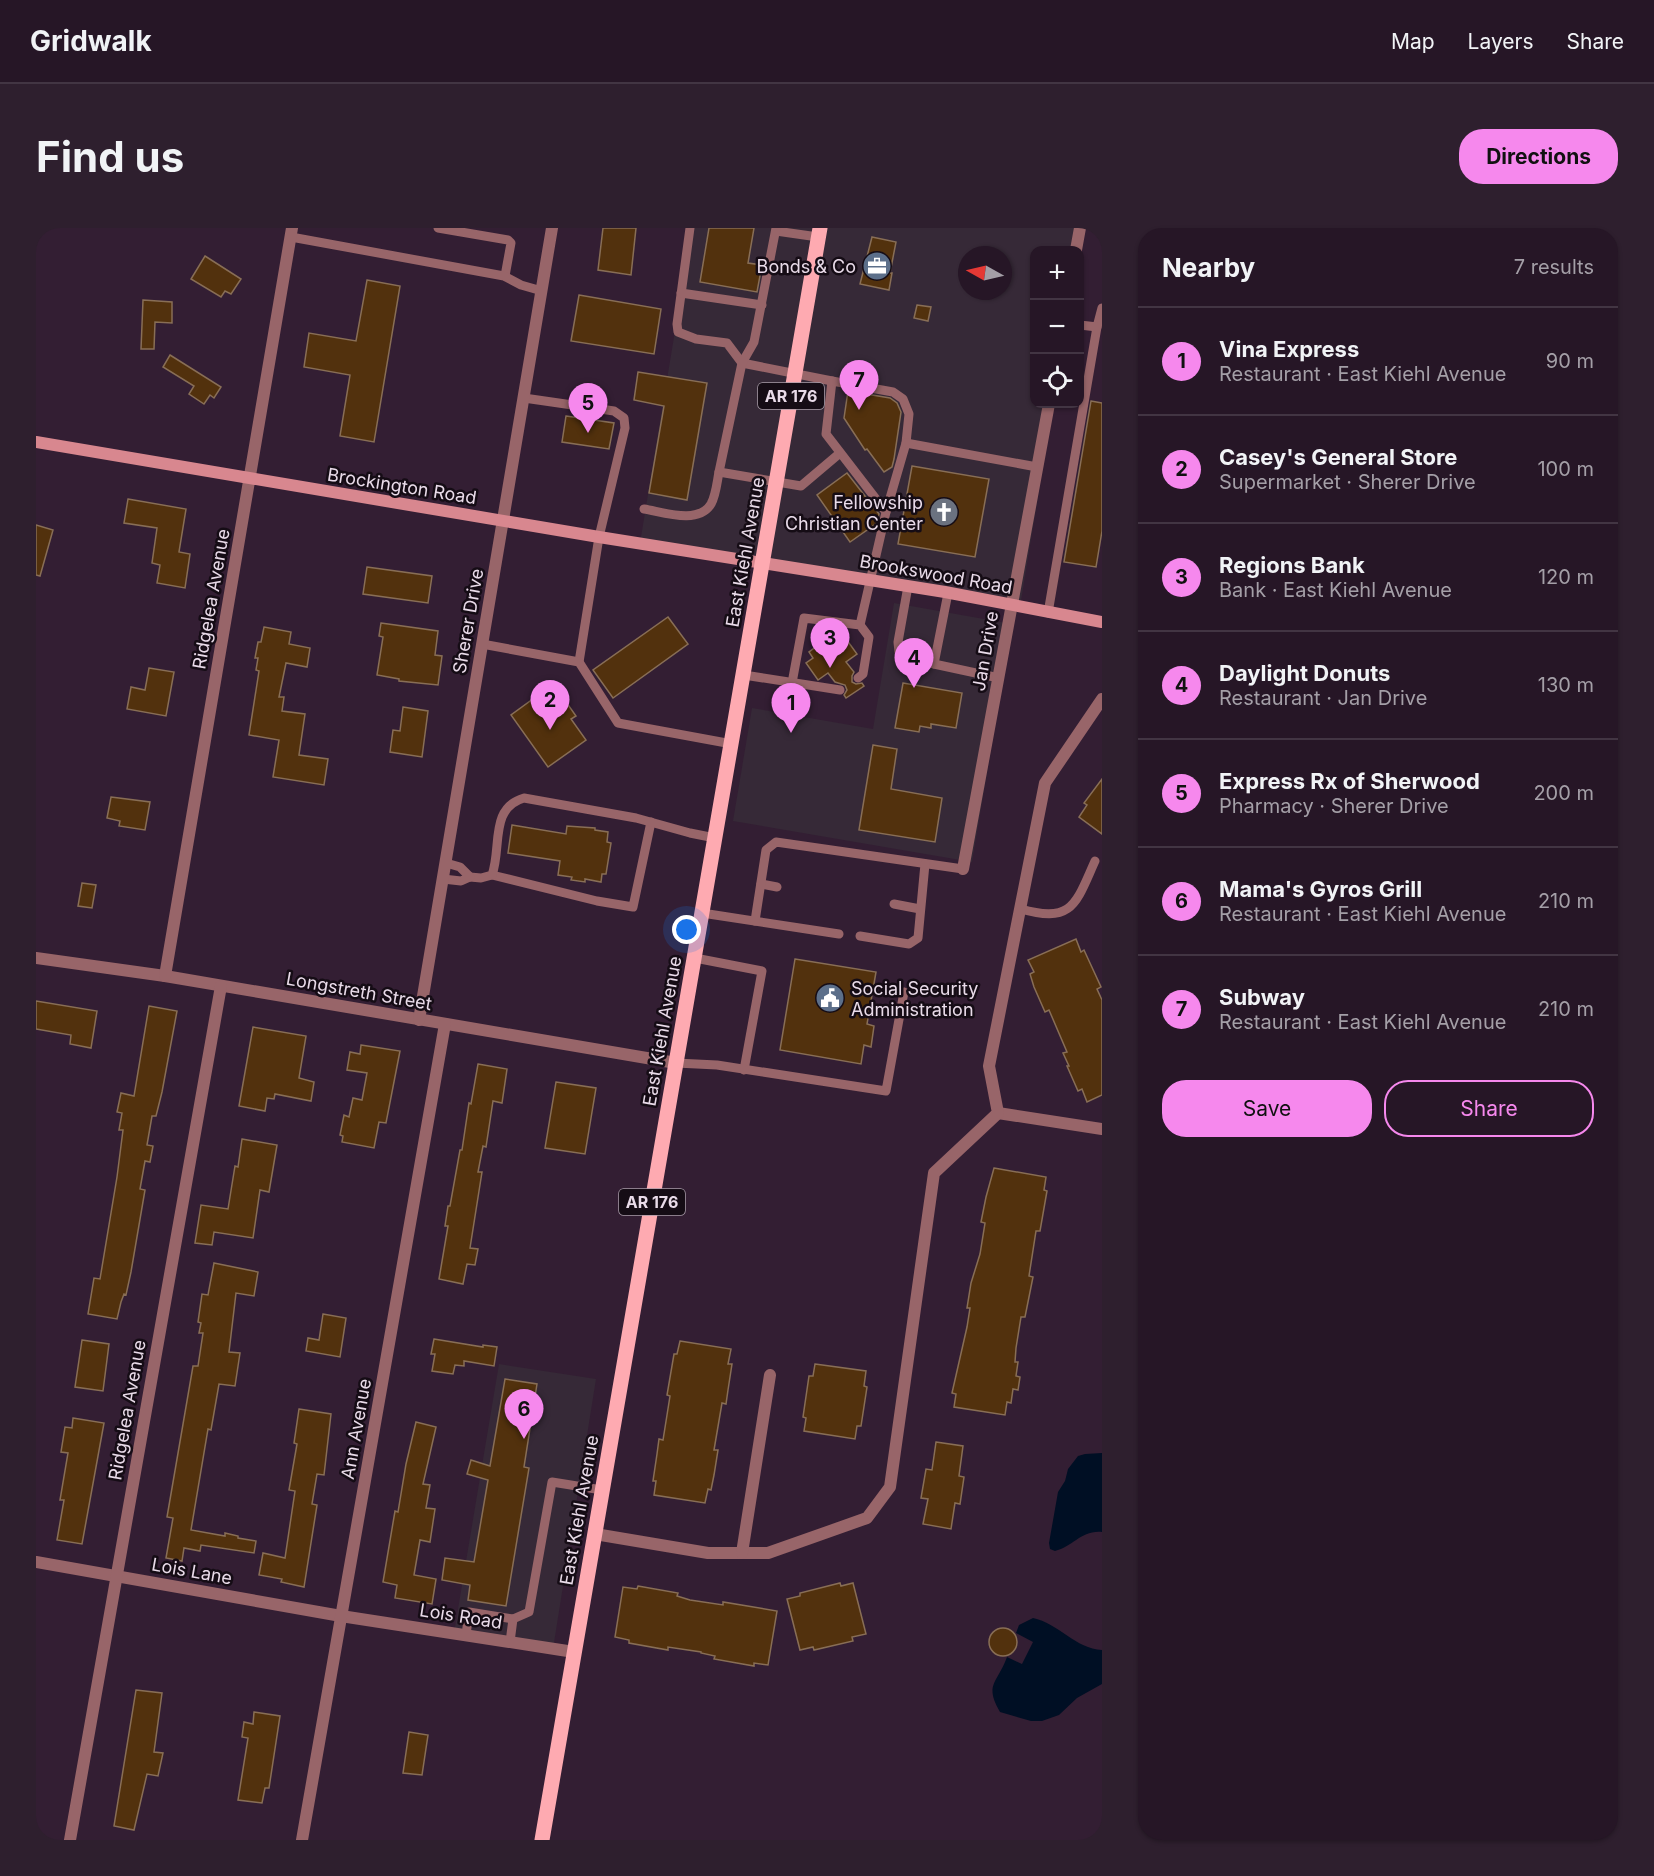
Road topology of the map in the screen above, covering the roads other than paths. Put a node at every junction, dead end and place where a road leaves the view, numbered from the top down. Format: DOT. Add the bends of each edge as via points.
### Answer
graph roads {
  1 [pos="438,228"];
  2 [pos="552,228"];
  3 [pos="690,228"];
  4 [pos="1080,228"];
  5 [pos="776,229"];
  6 [pos="291,232"];
  7 [pos="819,232"];
  8 [pos="1077,246"];
  9 [pos="505,276"];
  10 [pos="542,291"];
  11 [pos="681,293"];
  12 [pos="762,305"];
  13 [pos="1102,308"];
  14 [pos="1084,325"];
  15 [pos="1097,327"];
  16 [pos="1098,348"];
  17 [pos="742,363"];
  18 [pos="795,374"];
  19 [pos="832,381"];
  20 [pos="524,398"];
  21 [pos="1047,408"];
  22 [pos="36,442"];
  23 [pos="906,443"];
  24 [pos="840,453"];
  25 [pos="1037,467"];
  26 [pos="719,472"];
  27 [pos="250,479"];
  28 [pos="777,482"];
  29 [pos="644,509"];
  30 [pos="886,512"];
  31 [pos="503,521"];
  32 [pos="599,537"];
  33 [pos="763,564"];
  34 [pos="870,580"];
  35 [pos="908,586"];
  36 [pos="948,593"];
  37 [pos="1012,606"];
  38 [pos="1048,613"];
  39 [pos="1102,622"];
  40 [pos="860,626"];
  41 [pos="482,644"];
  42 [pos="579,662"];
  43 [pos="934,664"];
  44 [pos="744,675"];
  45 [pos="858,678"];
  46 [pos="999,678"];
  47 [pos="792,683"];
  48 [pos="840,690"];
  49 [pos="1102,699"];
  50 [pos="732,744"];
  51 [pos="651,822"];
  52 [pos="716,838"];
  53 [pos="1095,861"];
  54 [pos="446,863"];
  55 [pos="926,864"];
  56 [pos="963,869"];
  57 [pos="492,875"];
  58 [pos="470,877"];
  59 [pos="443,879"];
  60 [pos="761,884"];
  61 [pos="777,887"];
  62 [pos="894,904"];
  63 [pos="920,909"];
  64 [pos="1021,909"];
  65 [pos="702,913"];
  66 [pos="755,921"];
  67 [pos="839,934"];
  68 [pos="860,936"];
  69 [pos="36,958"];
  70 [pos="694,958"];
  71 [pos="165,976"];
  72 [pos="221,986"];
  73 [pos="904,992"];
  74 [pos="419,1020"];
  75 [pos="445,1024"];
  76 [pos="676,1063"];
  77 [pos="744,1070"];
  78 [pos="998,1113"];
  79 [pos="1102,1129"];
  80 [pos="770,1375"];
  81 [pos="602,1490"];
  82 [pos="595,1534"];
  83 [pos="742,1553"];
  84 [pos="36,1562"];
  85 [pos="116,1576"];
  86 [pos="341,1616"];
  87 [pos="513,1619"];
  88 [pos="466,1635"];
  89 [pos="510,1642"];
  90 [pos="574,1652"];
  91 [pos="70,1840"];
  92 [pos="302,1840"];
  93 [pos="542,1840"];
  1 -- 9 [label="lane" via="508,240 511,243"];
  2 -- 10 [label="street, Sherer Drive"];
  3 -- 11 [label="lane"];
  4 -- 8 [label="street"];
  5 -- 7 [label="lane"];
  5 -- 12 [label="lane"];
  6 -- 9 [label="lane"];
  6 -- 27 [label="street, Ridgelea Avenue"];
  7 -- 18 [label="main road, East Kiehl Avenue / AR 176"];
  9 -- 10 [label="lane"];
  10 -- 20 [label="street, Sherer Drive"];
  11 -- 12 [label="lane"];
  11 -- 17 [label="lane" via="678,332 728,344"];
  12 -- 17 [label="lane" via="754,342"];
  13 -- 15 [label="lane"];
  14 -- 15 [label="lane"];
  15 -- 16 [label="lane"];
  16 -- 38 [label="lane"];
  17 -- 18 [label="lane"];
  17 -- 26 [label="lane"];
  18 -- 19 [label="lane"];
  18 -- 28 [label="main road, East Kiehl Avenue / AR 176"];
  19 -- 23 [label="lane" via="893,392 903,399 909,414"];
  19 -- 24 [label="lane" via="826,434"];
  20 -- 31 [label="street, Sherer Drive"];
  20 -- 32 [label="lane" via="614,411 624,418 625,428"];
  21 -- 25 [label="street, Jan Drive"];
  22 -- 27 [label="main road, Brockington Road"];
  23 -- 25 [label="lane"];
  23 -- 30 [label="lane"];
  24 -- 28 [label="lane" via="801,486"];
  24 -- 30 [label="lane"];
  25 -- 37 [label="street, Jan Drive"];
  26 -- 28 [label="lane"];
  26 -- 29 [label="lane" via="712,502 699,514"];
  27 -- 31 [label="main road, Brockington Road"];
  27 -- 71 [label="street, Ridgelea Avenue"];
  28 -- 33 [label="main road, East Kiehl Avenue / AR 176"];
  30 -- 34 [label="lane"];
  31 -- 32 [label="main road, Brockington Road"];
  31 -- 41 [label="street, Sherer Drive"];
  32 -- 33 [label="main road, Brockington Road"];
  32 -- 42 [label="lane"];
  33 -- 34 [label="main road, Brookswood Road"];
  33 -- 44 [label="main road, East Kiehl Avenue / AR 176"];
  34 -- 35 [label="main road, Brookswood Road"];
  34 -- 40 [label="lane"];
  35 -- 36 [label="main road, Brookswood Road"];
  35 -- 43 [label="lane" via="899,652"];
  36 -- 37 [label="main road, Brookswood Road"];
  36 -- 43 [label="lane"];
  37 -- 38 [label="main road, Brookswood Road"];
  37 -- 46 [label="street, Jan Drive"];
  38 -- 39 [label="main road, Brookswood Road"];
  40 -- 45 [label="lane" via="869,637 863,674"];
  40 -- 47 [label="lane" via="804,618"];
  41 -- 42 [label="lane"];
  41 -- 54 [label="street, Sherer Drive"];
  42 -- 50 [label="lane" via="618,723"];
  43 -- 46 [label="lane"];
  44 -- 47 [label="lane"];
  44 -- 50 [label="main road, East Kiehl Avenue / AR 176"];
  46 -- 56 [label="street, Jan Drive"];
  47 -- 48 [label="lane"];
  49 -- 64 [label="street" via="1045,783"];
  50 -- 52 [label="main road, East Kiehl Avenue / AR 176"];
  51 -- 52 [label="lane"];
  51 -- 57 [label="lane" via="556,802 524,798 514,801 504,810"];
  51 -- 57 [label="lane" via="633,907"];
  52 -- 65 [label="main road, East Kiehl Avenue / AR 176"];
  53 -- 64 [label="lane" via="1073,906 1064,912 1049,914"];
  54 -- 58 [label="lane" via="460,867"];
  54 -- 59 [label="street, Sherer Drive"];
  55 -- 56 [label="lane"];
  55 -- 60 [label="lane" via="776,842 766,850"];
  55 -- 63 [label="lane"];
  57 -- 58 [label="lane"];
  58 -- 59 [label="lane" via="461,881"];
  59 -- 74 [label="street, Sherer Drive"];
  60 -- 61 [label="lane"];
  60 -- 66 [label="lane"];
  62 -- 63 [label="lane"];
  63 -- 68 [label="lane" via="918,938 909,944"];
  64 -- 78 [label="street" via="989,1066"];
  65 -- 66 [label="lane"];
  65 -- 70 [label="main road, East Kiehl Avenue / AR 176"];
  66 -- 67 [label="lane"];
  69 -- 71 [label="street, Longstreth Street"];
  70 -- 76 [label="main road, East Kiehl Avenue / AR 176"];
  70 -- 77 [label="lane" via="762,971"];
  71 -- 72 [label="street, Longstreth Street"];
  72 -- 74 [label="street, Longstreth Street"];
  72 -- 85 [label="street, Ridgelea Avenue"];
  73 -- 77 [label="lane" via="886,1091"];
  74 -- 75 [label="street, Longstreth Street"];
  75 -- 76 [label="street, Longstreth Street"];
  75 -- 86 [label="street, Ann Avenue"];
  76 -- 77 [label="lane"];
  76 -- 81 [label="main road, East Kiehl Avenue / AR 176"];
  78 -- 79 [label="street"];
  78 -- 83 [label="street" via="934,1173 890,1487 867,1518 768,1553"];
  80 -- 83 [label="street"];
  81 -- 82 [label="main road, East Kiehl Avenue / AR 176"];
  81 -- 87 [label="lane" via="552,1482 529,1612"];
  82 -- 83 [label="street" via="708,1552"];
  82 -- 90 [label="main road, East Kiehl Avenue / AR 176"];
  84 -- 85 [label="street, Lois Lane"];
  85 -- 86 [label="street, Lois Lane"];
  85 -- 91 [label="street, Ridgelea Avenue"];
  86 -- 88 [label="street, Lois Road"];
  86 -- 92 [label="street, Ann Avenue"];
  87 -- 88 [label="lane" via="469,1612"];
  87 -- 89 [label="lane"];
  88 -- 89 [label="street, Lois Road"];
  89 -- 90 [label="street, Lois Road"];
  90 -- 93 [label="main road, East Kiehl Avenue / AR 176"];
}
